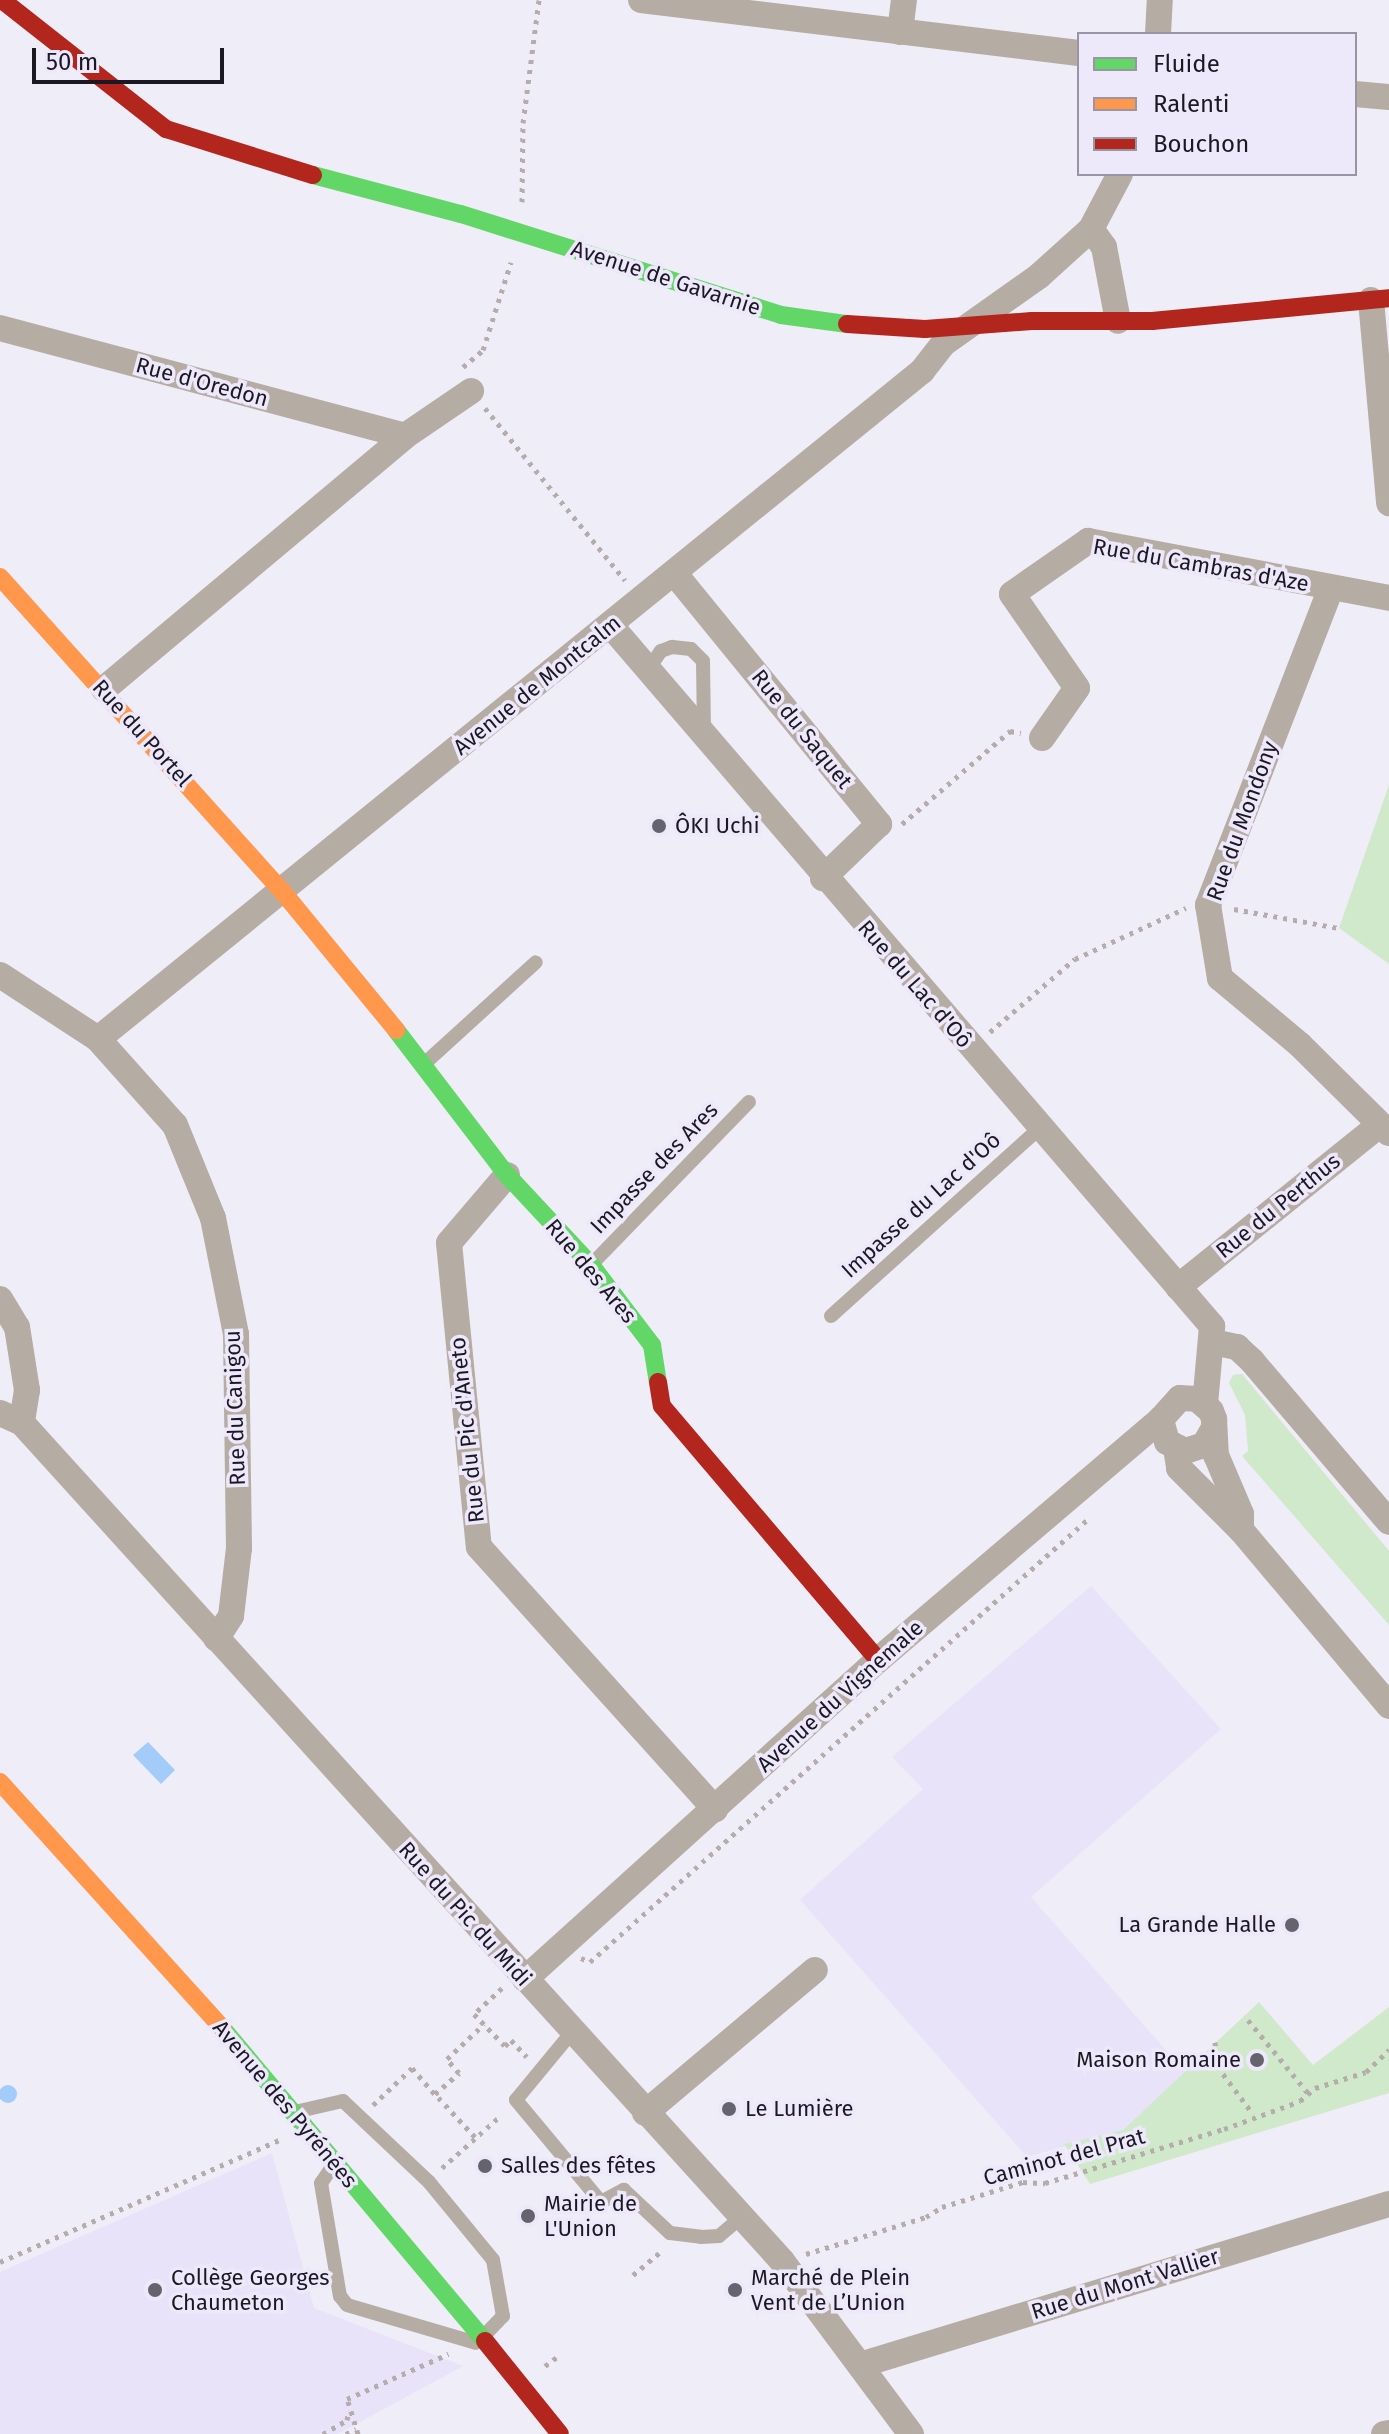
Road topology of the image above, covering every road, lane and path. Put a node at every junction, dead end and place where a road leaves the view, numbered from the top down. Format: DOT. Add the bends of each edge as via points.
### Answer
graph roads {
  1 [pos="2,0"];
  2 [pos="539,0"];
  3 [pos="641,0"];
  4 [pos="904,0"];
  5 [pos="1160,0"];
  6 [pos="900,32"];
  7 [pos="1158,32"];
  8 [pos="1077,53"];
  9 [pos="1357,94"];
  10 [pos="1389,97"];
  11 [pos="1119,176"];
  12 [pos="1091,229"];
  13 [pos="521,233"];
  14 [pos="1380,299"];
  15 [pos="1118,321"];
  16 [pos="972,326"];
  17 [pos="0,328"];
  18 [pos="471,391"];
  19 [pos="405,436"];
  20 [pos="1389,503"];
  21 [pos="675,574"];
  22 [pos="0,577"];
  23 [pos="1331,588"];
  24 [pos="1389,598"];
  25 [pos="642,600"];
  26 [pos="611,626"];
  27 [pos="648,670"];
  28 [pos="104,689"];
  29 [pos="704,737"];
  30 [pos="1042,738"];
  31 [pos="879,824"];
  32 [pos="823,878"];
  33 [pos="282,891"];
  34 [pos="1208,905"];
  35 [pos="1339,928"];
  36 [pos="536,962"];
  37 [pos="0,975"];
  38 [pos="98,1039"];
  39 [pos="971,1049"];
  40 [pos="424,1064"];
  41 [pos="749,1102"];
  42 [pos="1040,1128"];
  43 [pos="1384,1130"];
  44 [pos="507,1175"];
  45 [pos="591,1265"];
  46 [pos="1178,1287"];
  47 [pos="0,1297"];
  48 [pos="831,1316"];
  49 [pos="1211,1350"];
  50 [pos="1192,1401"];
  51 [pos="11,1418"];
  52 [pos="1214,1428"];
  53 [pos="1168,1436"];
  54 [pos="1087,1520"];
  55 [pos="1389,1522"];
  56 [pos="1241,1530"];
  57 [pos="216,1639"];
  58 [pos="878,1660"];
  59 [pos="1389,1706"];
  60 [pos="0,1782"];
  61 [pos="715,1809"];
  62 [pos="558,1949"];
  63 [pos="815,1970"];
  64 [pos="514,1983"];
  65 [pos="1248,2020"];
  66 [pos="484,2024"];
  67 [pos="572,2032"];
  68 [pos="1215,2042"];
  69 [pos="1389,2050"];
  70 [pos="527,2058"];
  71 [pos="385,2093"];
  72 [pos="1308,2093"];
  73 [pos="435,2094"];
  74 [pos="296,2112"];
  75 [pos="645,2113"];
  76 [pos="1253,2114"];
  77 [pos="498,2118"];
  78 [pos="287,2131"];
  79 [pos="475,2137"];
  80 [pos="449,2160"];
  81 [pos="334,2164"];
  82 [pos="1389,2204"];
  83 [pos="742,2217"];
  84 [pos="682,2235"];
  85 [pos="782,2261"];
  86 [pos="0,2262"];
  87 [pos="633,2275"];
  88 [pos="485,2342"];
  89 [pos="860,2365"];
  90 [pos="349,2409"];
  91 [pos="357,2432"];
  92 [pos="323,2434"];
  93 [pos="346,2434"];
  94 [pos="560,2434"];
  95 [pos="911,2434"];
  1 -- 13 [label="street, Avenue de Gavarnie" via="166,129 267,163"];
  2 -- 13 [label="path" via="523,123"];
  3 -- 6 [label="street"];
  4 -- 6 [label="street"];
  5 -- 7 [label="street"];
  6 -- 8 [label="street"];
  9 -- 10 [label="street"];
  11 -- 12 [label="street"];
  12 -- 15 [label="street" via="1104,247"];
  12 -- 16 [label="street, Avenue de Montcalm"];
  13 -- 16 [label="street, Avenue de Gavarnie" via="781,315 858,326"];
  13 -- 18 [label="path" via="483,350 457,372"];
  14 -- 15 [label="street, Avenue de Gavarnie"];
  14 -- 20 [label="street"];
  15 -- 16 [label="street, Avenue de Gavarnie"];
  16 -- 21 [label="street, Avenue de Montcalm" via="943,344 922,371"];
  17 -- 19 [label="street, Rue d'Oredon"];
  18 -- 19 [label="street"];
  18 -- 25 [label="path"];
  19 -- 28 [label="street"];
  21 -- 25 [label="street, Avenue de Montcalm"];
  21 -- 31 [label="street, Rue du Saquet"];
  22 -- 28 [label="street, Rue du Portel"];
  23 -- 24 [label="street, Rue du Cambras d'Aze"];
  23 -- 30 [label="street, Rue du Cambras d'Aze" via="1088,541 1012,594 1077,688"];
  23 -- 34 [label="street, Rue du Mondony"];
  25 -- 26 [label="street, Avenue de Montcalm"];
  26 -- 27 [label="street, Rue du Lac d'Oô"];
  26 -- 33 [label="street, Avenue de Montcalm"];
  27 -- 29 [label="street, Rue du Lac d'Oô"];
  27 -- 29 [label="lane" via="661,651 672,647 691,649 703,661"];
  28 -- 33 [label="street, Rue du Portel"];
  29 -- 32 [label="street, Rue du Lac d'Oô"];
  30 -- 31 [label="path" via="1010,731 895,829"];
  31 -- 32 [label="street"];
  32 -- 39 [label="street, Rue du Lac d'Oô"];
  33 -- 38 [label="street, Avenue de Montcalm"];
  33 -- 40 [label="street, Rue des Ares"];
  34 -- 35 [label="path"];
  34 -- 39 [label="path" via="1195,904 1075,959"];
  34 -- 43 [label="street, Rue du Mondony" via="1220,978 1300,1045"];
  36 -- 40 [label="lane"];
  37 -- 38 [label="street, Rue du Canigou"];
  38 -- 57 [label="street, Rue du Canigou" via="175,1125 213,1218 236,1334 239,1548 231,1616"];
  39 -- 42 [label="street, Rue du Lac d'Oô"];
  40 -- 44 [label="street, Rue des Ares"];
  41 -- 45 [label="lane, Impasse des Ares"];
  42 -- 46 [label="street, Rue du Lac d'Oô"];
  42 -- 48 [label="lane, Impasse du Lac d'Oô"];
  43 -- 46 [label="street, Rue du Perthus"];
  44 -- 45 [label="street, Rue des Ares"];
  44 -- 61 [label="street, Rue du Pic d'Aneto" via="449,1243 479,1547"];
  45 -- 58 [label="street, Rue des Ares" via="652,1345 662,1406"];
  46 -- 49 [label="street, Rue du Lac d'Oô" via="1212,1326"];
  47 -- 51 [label="street" via="17,1327 27,1390"];
  49 -- 50 [label="street"];
  49 -- 55 [label="street" via="1237,1347 1252,1361"];
  50 -- 52 [label="street"];
  50 -- 53 [label="street"];
  51 -- 57 [label="street, Rue du Pic du Midi"];
  52 -- 53 [label="street, Avenue du Vignemale" via="1204,1445"];
  52 -- 56 [label="street" via="1216,1455 1241,1514"];
  53 -- 56 [label="street" via="1179,1468"];
  53 -- 58 [label="street, Avenue du Vignemale" via="1125,1447"];
  54 -- 62 [label="path, Avenue du Vignemale" via="590,1962"];
  56 -- 59 [label="street"];
  57 -- 64 [label="street, Rue du Pic du Midi"];
  58 -- 61 [label="street, Avenue du Vignemale"];
  60 -- 74 [label="street, Avenue des Pyrénées"];
  61 -- 62 [label="street, Avenue du Vignemale"];
  62 -- 64 [label="street, Avenue du Vignemale"];
  63 -- 75 [label="street"];
  64 -- 66 [label="path" via="474,2014"];
  64 -- 67 [label="street, Rue du Pic du Midi"];
  65 -- 72 [label="path"];
  66 -- 70 [label="path" via="505,2046 511,2040"];
  66 -- 73 [label="path" via="447,2059 459,2073"];
  67 -- 75 [label="street, Rue du Pic du Midi"];
  67 -- 84 [label="lane" via="516,2100 601,2202 624,2190 670,2233"];
  68 -- 76 [label="path" via="1217,2066"];
  69 -- 72 [label="path, Caminot del Prat" via="1366,2072"];
  71 -- 73 [label="path" via="412,2068"];
  72 -- 76 [label="path, Caminot del Prat" via="1300,2101"];
  73 -- 79 [label="path"];
  74 -- 81 [label="street, Avenue des Pyrénées"];
  74 -- 88 [label="lane" via="343,2101 429,2182 493,2260 503,2316"];
  75 -- 83 [label="street, Rue du Pic du Midi"];
  76 -- 85 [label="path, Caminot del Prat" via="1224,2129 1045,2183 1023,2182 982,2194"];
  77 -- 79 [label="path"];
  78 -- 86 [label="path" via="284,2138"];
  79 -- 80 [label="path"];
  81 -- 88 [label="street, Avenue des Pyrénées"];
  81 -- 88 [label="lane" via="321,2183 340,2296 347,2305"];
  82 -- 89 [label="street, Rue du Mont Vallier"];
  83 -- 84 [label="lane" via="719,2236"];
  83 -- 85 [label="street, Rue du Pic du Midi"];
  84 -- 87 [label="path"];
  85 -- 89 [label="street, Rue du Pic du Midi"];
  88 -- 90 [label="path" via="347,2399"];
  88 -- 94 [label="street, Avenue des Pyrénées"];
  89 -- 95 [label="street, Rue du Pic du Midi"];
  90 -- 91 [label="path"];
  90 -- 92 [label="path" via="347,2420"];
  91 -- 93 [label="path"];
}
